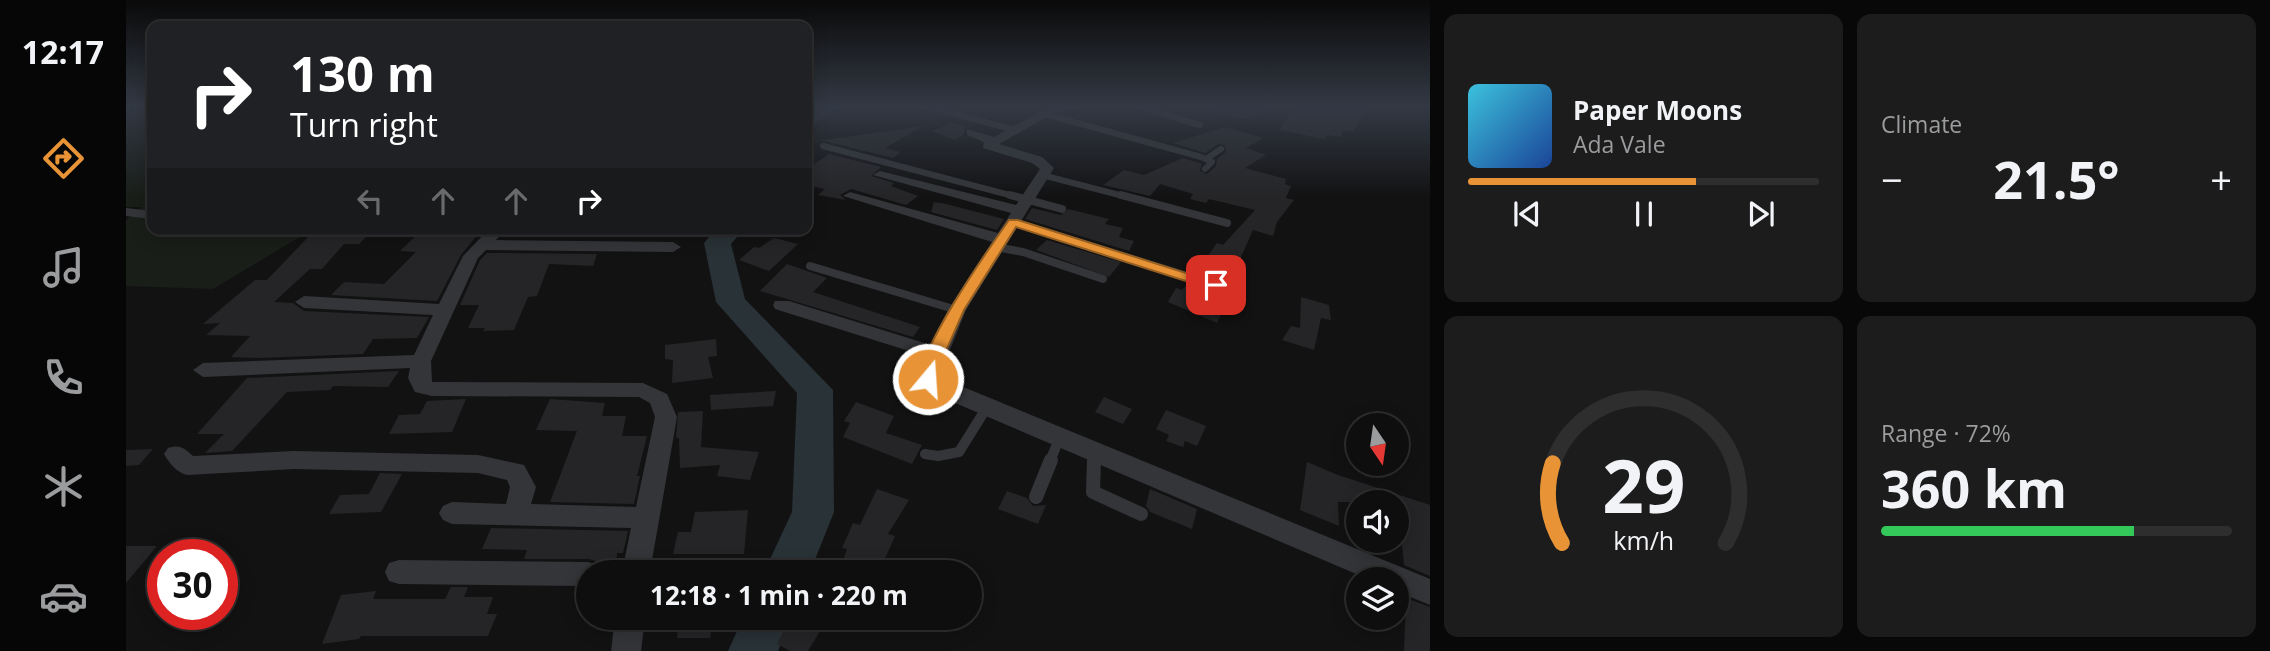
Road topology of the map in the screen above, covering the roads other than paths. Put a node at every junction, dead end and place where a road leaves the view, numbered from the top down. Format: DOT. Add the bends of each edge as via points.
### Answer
graph roads {
  1 [pos="982,136"];
  2 [pos="1002,136"];
  3 [pos="1131,136"];
  4 [pos="993,141"];
  5 [pos="823,146"];
  6 [pos="1221,149"];
  7 [pos="1206,159"];
  8 [pos="1205,169"];
  9 [pos="880,175"];
  10 [pos="1042,176"];
  11 [pos="850,195"];
  12 [pos="1062,209"];
  13 [pos="1019,210"];
  14 [pos="126,212"];
  15 [pos="147,214"];
  16 [pos="1227,223"];
  17 [pos="492,235"];
  18 [pos="999,243"];
  19 [pos="480,246"];
  20 [pos="673,247"];
  21 [pos="810,267"];
  22 [pos="1103,279"];
  23 [pos="1242,293"];
  24 [pos="303,302"];
  25 [pos="782,305"];
  26 [pos="445,310"];
  27 [pos="957,310"];
  28 [pos="936,353"];
  29 [pos="421,361"];
  30 [pos="203,370"];
  31 [pos="987,407"];
  32 [pos="1060,437"];
  33 [pos="1094,452"];
  34 [pos="176,454"];
  35 [pos="925,454"];
  36 [pos="1036,497"];
  37 [pos="452,513"];
  38 [pos="516,514"];
  39 [pos="1140,514"];
  40 [pos="648,518"];
  41 [pos="639,560"];
  42 [pos="398,572"];
  43 [pos="576,574"];
  44 [pos="1430,592"];
  45 [pos="629,630"];
  46 [pos="626,651"];
  1 -- 4 [label="street"];
  2 -- 4 [label="street"];
  3 -- 7 [label="lane"];
  4 -- 10 [label="street" via="988,145 1044,163 1047,168"];
  5 -- 13 [label="lane"];
  6 -- 7 [label="lane"];
  7 -- 8 [label="lane" via="1212,162"];
  9 -- 13 [label="street"];
  10 -- 13 [label="street"];
  10 -- 16 [label="lane"];
  11 -- 18 [label="street"];
  12 -- 13 [label="lane"];
  13 -- 18 [label="street"];
  13 -- 23 [label="lane"];
  14 -- 15 [label="lane"];
  17 -- 19 [label="street"];
  18 -- 22 [label="lane"];
  18 -- 27 [label="street"];
  19 -- 20 [label="street"];
  19 -- 26 [label="street"];
  21 -- 27 [label="lane"];
  24 -- 26 [label="street"];
  25 -- 28 [label="street"];
  26 -- 29 [label="street"];
  27 -- 28 [label="street"];
  28 -- 31 [label="street" via="928,379"];
  29 -- 30 [label="street"];
  29 -- 40 [label="street" via="419,378 423,387 432,389 643,390 659,399 666,417"];
  31 -- 32 [label="street"];
  31 -- 35 [label="lane" via="959,452"];
  32 -- 33 [label="street"];
  32 -- 36 [label="lane"];
  33 -- 39 [label="lane" via="1093,492"];
  33 -- 44 [label="street"];
  34 -- 38 [label="street" via="187,466 294,460 478,464 515,472 523,487"];
  37 -- 38 [label="street"];
  38 -- 40 [label="street"];
  40 -- 41 [label="street"];
  42 -- 43 [label="street"];
  45 -- 46 [label="street"];
}
